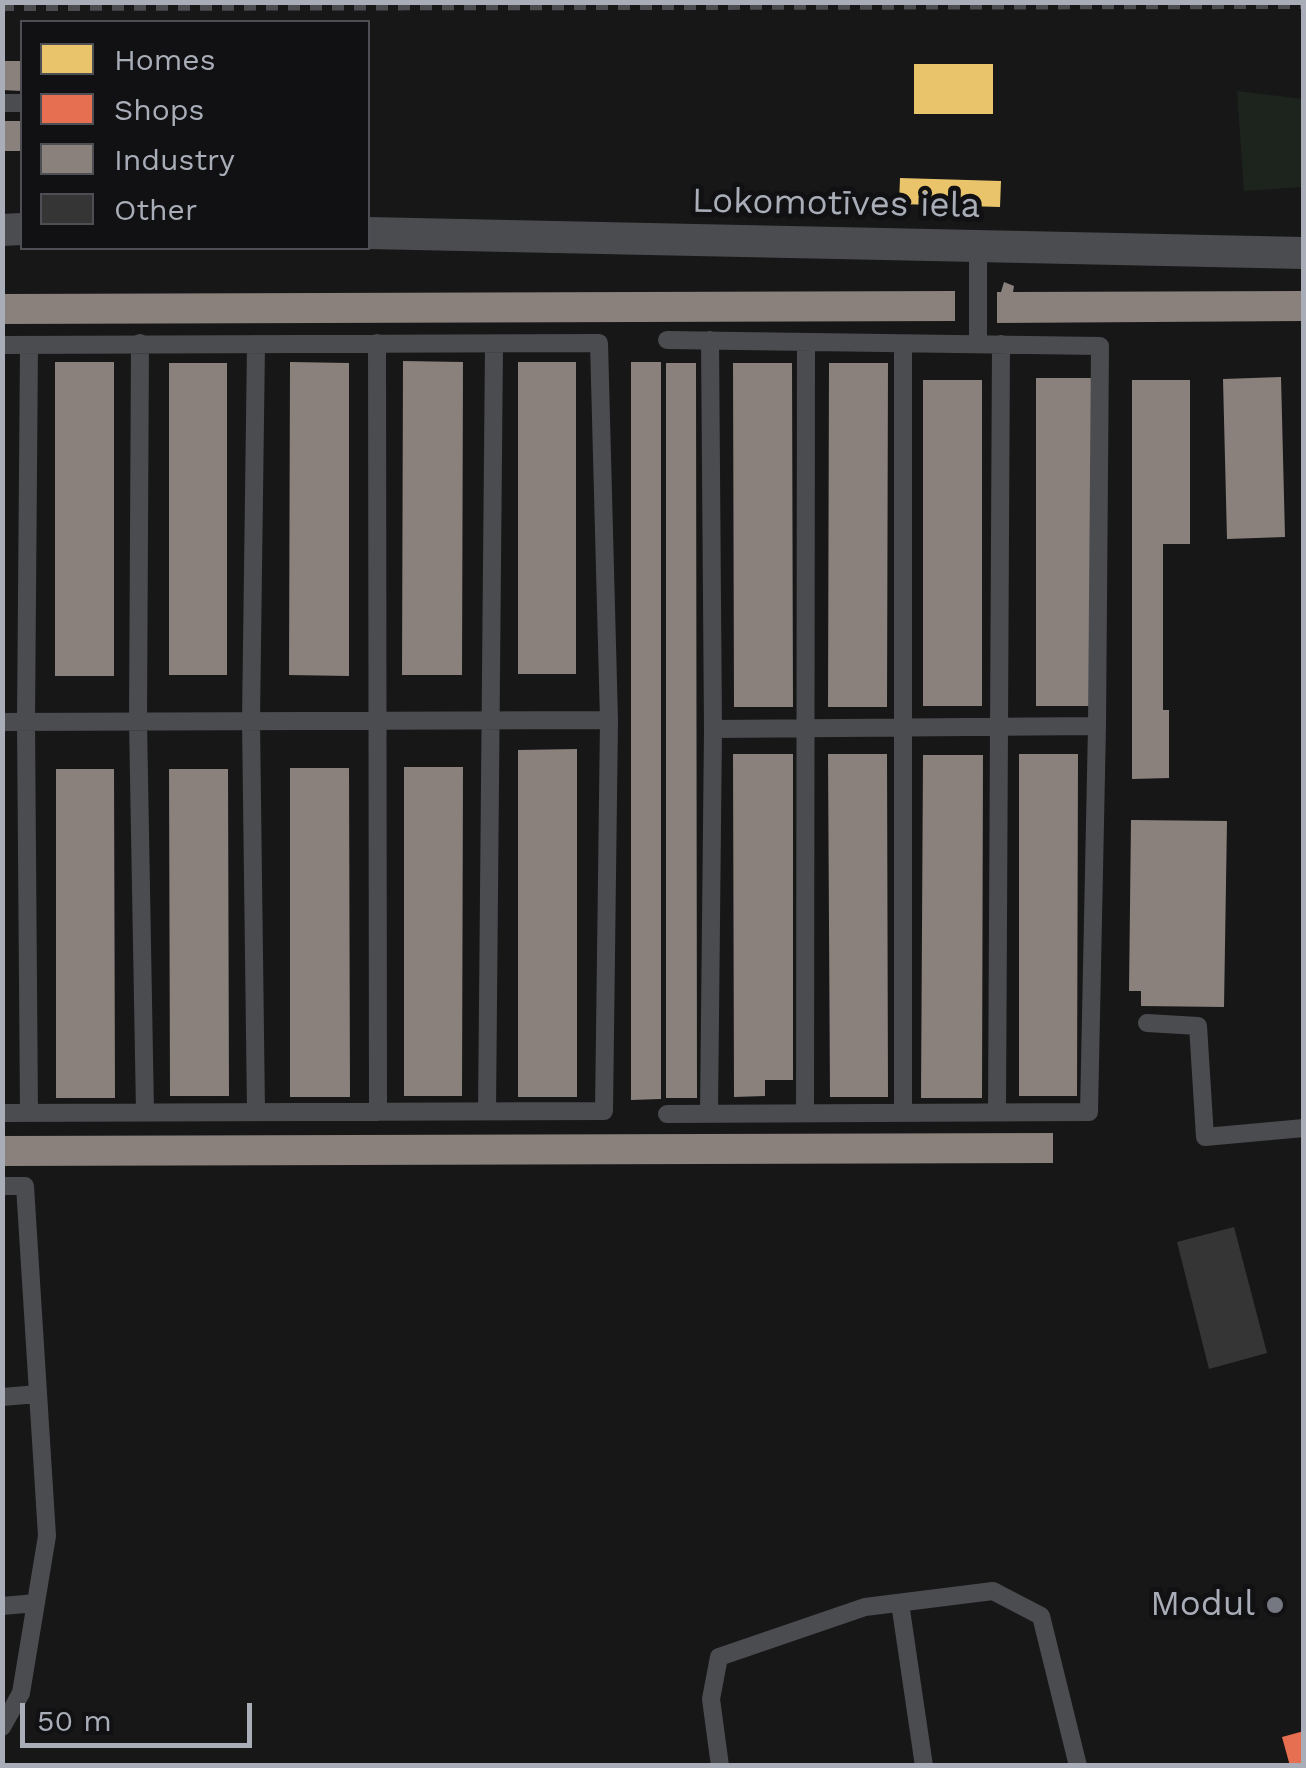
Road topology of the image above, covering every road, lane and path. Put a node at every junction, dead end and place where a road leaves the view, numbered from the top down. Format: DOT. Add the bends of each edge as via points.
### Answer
graph roads {
  1 [pos="370,232"];
  2 [pos="978,247"];
  3 [pos="1304,253"];
  4 [pos="667,340"];
  5 [pos="710,340"];
  6 [pos="377,343"];
  7 [pos="806,343"];
  8 [pos="140,344"];
  9 [pos="256,344"];
  10 [pos="903,344"];
  11 [pos="978,344"];
  12 [pos="1002,344"];
  13 [pos="2,345"];
  14 [pos="29,345"];
  15 [pos="494,345"];
  16 [pos="488,720"];
  17 [pos="608,720"];
  18 [pos="252,721"];
  19 [pos="378,721"];
  20 [pos="2,722"];
  21 [pos="26,722"];
  22 [pos="138,722"];
  23 [pos="999,726"];
  24 [pos="1097,726"];
  25 [pos="903,728"];
  26 [pos="713,729"];
  27 [pos="806,730"];
  28 [pos="1147,1023"];
  29 [pos="487,1111"];
  30 [pos="145,1112"];
  31 [pos="256,1112"];
  32 [pos="378,1112"];
  33 [pos="997,1112"];
  34 [pos="2,1113"];
  35 [pos="28,1113"];
  36 [pos="709,1113"];
  37 [pos="805,1113"];
  38 [pos="903,1113"];
  39 [pos="667,1114"];
  40 [pos="1304,1128"];
  41 [pos="2,1186"];
  42 [pos="38,1394"];
  43 [pos="2,1397"];
  44 [pos="900,1603"];
  45 [pos="36,1604"];
  46 [pos="2,1606"];
  47 [pos="2,1727"];
  48 [pos="720,1766"];
  49 [pos="924,1766"];
  50 [pos="1078,1766"];
  1 -- 2 [label="street, Lokomotīves iela"];
  2 -- 3 [label="street, Lokomotīves iela"];
  2 -- 11 [label="lane"];
  4 -- 5 [label="lane"];
  5 -- 7 [label="lane"];
  5 -- 26 [label="lane"];
  6 -- 9 [label="lane"];
  6 -- 15 [label="lane"];
  6 -- 19 [label="lane"];
  7 -- 10 [label="lane"];
  7 -- 27 [label="lane"];
  8 -- 9 [label="lane"];
  8 -- 14 [label="lane"];
  8 -- 22 [label="lane"];
  9 -- 18 [label="lane"];
  10 -- 11 [label="lane"];
  10 -- 25 [label="lane"];
  11 -- 12 [label="lane"];
  12 -- 23 [label="lane"];
  12 -- 24 [label="lane" via="1100,346"];
  13 -- 14 [label="lane"];
  14 -- 21 [label="lane"];
  15 -- 16 [label="lane"];
  15 -- 17 [label="lane" via="599,344"];
  16 -- 17 [label="lane"];
  16 -- 19 [label="lane"];
  16 -- 29 [label="lane"];
  17 -- 29 [label="lane" via="604,1110"];
  18 -- 19 [label="lane"];
  18 -- 22 [label="lane"];
  18 -- 31 [label="lane"];
  19 -- 32 [label="lane"];
  20 -- 21 [label="lane"];
  21 -- 22 [label="lane"];
  21 -- 35 [label="lane"];
  22 -- 30 [label="lane"];
  23 -- 24 [label="lane"];
  23 -- 25 [label="lane"];
  23 -- 33 [label="lane"];
  24 -- 33 [label="lane" via="1088,1112"];
  25 -- 27 [label="lane"];
  25 -- 38 [label="lane"];
  26 -- 27 [label="lane"];
  26 -- 36 [label="lane"];
  27 -- 37 [label="lane"];
  28 -- 40 [label="lane" via="1198,1026 1205,1137"];
  29 -- 32 [label="lane"];
  30 -- 31 [label="lane"];
  30 -- 35 [label="lane"];
  31 -- 32 [label="lane"];
  33 -- 38 [label="lane"];
  34 -- 35 [label="lane"];
  36 -- 37 [label="lane"];
  36 -- 39 [label="lane"];
  37 -- 38 [label="lane"];
  41 -- 42 [label="lane" via="25,1186"];
  42 -- 43 [label="lane"];
  42 -- 45 [label="lane" via="47,1536"];
  44 -- 48 [label="lane" via="865,1607 719,1657 711,1699"];
  44 -- 49 [label="lane"];
  44 -- 50 [label="lane" via="993,1592 1041,1616"];
  45 -- 46 [label="lane"];
  45 -- 47 [label="lane" via="21,1693"];
}
